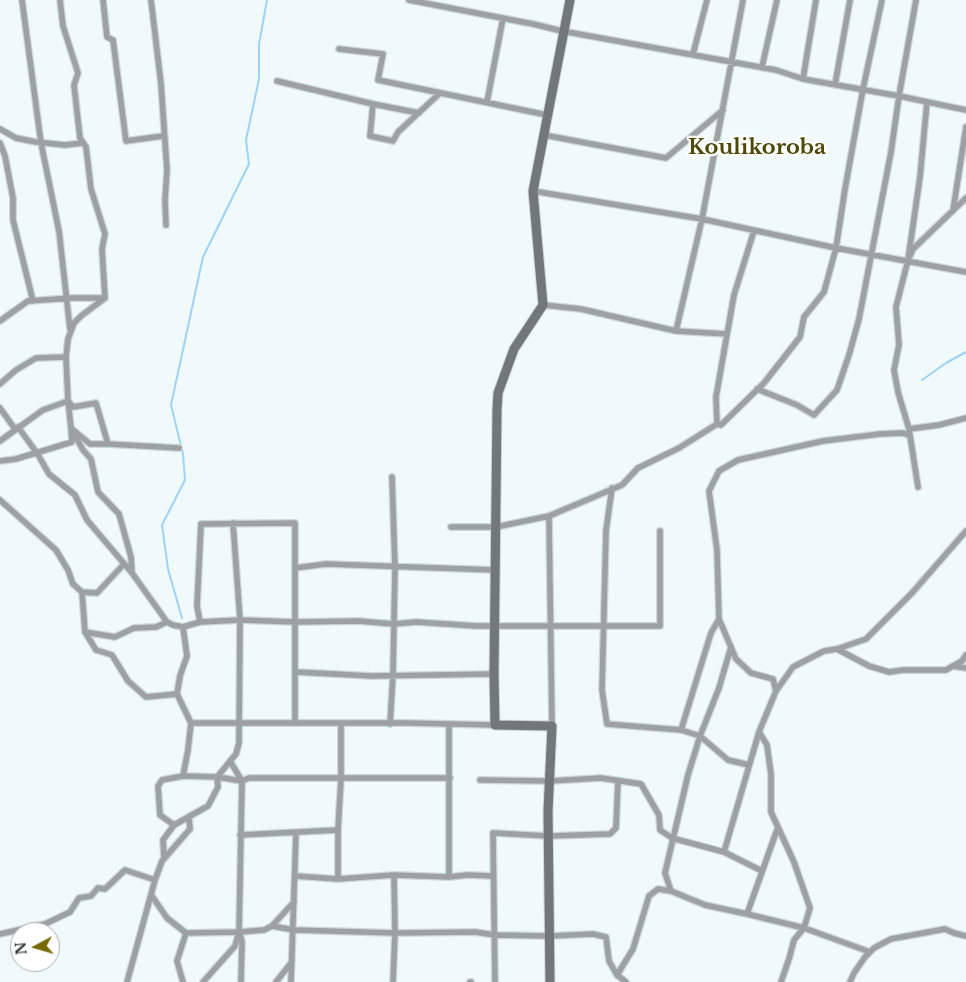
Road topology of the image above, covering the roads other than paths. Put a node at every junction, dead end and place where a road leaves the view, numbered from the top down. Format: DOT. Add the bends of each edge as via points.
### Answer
graph roads {
  1 [pos="22,0"];
  2 [pos="60,0"];
  3 [pos="103,0"];
  4 [pos="151,0"];
  5 [pos="409,0"];
  6 [pos="570,0"];
  7 [pos="707,0"];
  8 [pos="743,0"];
  9 [pos="776,0"];
  10 [pos="816,0"];
  11 [pos="850,0"];
  12 [pos="882,0"];
  13 [pos="916,0"];
  14 [pos="504,18"];
  15 [pos="562,32"];
  16 [pos="340,50"];
  17 [pos="693,54"];
  18 [pos="730,62"];
  19 [pos="762,67"];
  20 [pos="803,79"];
  21 [pos="277,81"];
  22 [pos="834,85"];
  23 [pos="862,89"];
  24 [pos="440,93"];
  25 [pos="899,96"];
  26 [pos="487,102"];
  27 [pos="927,102"];
  28 [pos="373,104"];
  29 [pos="723,110"];
  30 [pos="966,110"];
  31 [pos="419,113"];
  32 [pos="547,115"];
  33 [pos="966,127"];
  34 [pos="0,129"];
  35 [pos="544,135"];
  36 [pos="163,136"];
  37 [pos="0,143"];
  38 [pos="41,143"];
  39 [pos="83,143"];
  40 [pos="532,191"];
  41 [pos="966,198"];
  42 [pos="953,211"];
  43 [pos="702,219"];
  44 [pos="166,225"];
  45 [pos="754,231"];
  46 [pos="836,248"];
  47 [pos="871,254"];
  48 [pos="908,260"];
  49 [pos="966,272"];
  50 [pos="67,298"];
  51 [pos="105,298"];
  52 [pos="33,301"];
  53 [pos="543,304"];
  54 [pos="0,321"];
  55 [pos="676,331"];
  56 [pos="71,332"];
  57 [pos="727,334"];
  58 [pos="66,357"];
  59 [pos="0,384"];
  60 [pos="757,389"];
  61 [pos="68,401"];
  62 [pos="0,408"];
  63 [pos="966,418"];
  64 [pos="717,424"];
  65 [pos="16,428"];
  66 [pos="71,428"];
  67 [pos="910,432"];
  68 [pos="0,441"];
  69 [pos="108,444"];
  70 [pos="179,448"];
  71 [pos="37,453"];
  72 [pos="0,461"];
  73 [pos="392,478"];
  74 [pos="918,487"];
  75 [pos="612,488"];
  76 [pos="0,500"];
  77 [pos="549,516"];
  78 [pos="233,523"];
  79 [pos="451,527"];
  80 [pos="496,527"];
  81 [pos="660,531"];
  82 [pos="966,531"];
  83 [pos="124,564"];
  84 [pos="295,568"];
  85 [pos="395,568"];
  86 [pos="495,570"];
  87 [pos="132,573"];
  88 [pos="82,592"];
  89 [pos="719,619"];
  90 [pos="240,620"];
  91 [pos="167,622"];
  92 [pos="200,622"];
  93 [pos="296,622"];
  94 [pos="394,624"];
  95 [pos="495,625"];
  96 [pos="552,626"];
  97 [pos="604,626"];
  98 [pos="183,627"];
  99 [pos="85,632"];
  100 [pos="731,647"];
  101 [pos="837,649"];
  102 [pos="966,655"];
  103 [pos="953,666"];
  104 [pos="966,668"];
  105 [pos="296,672"];
  106 [pos="494,674"];
  107 [pos="393,675"];
  108 [pos="776,691"];
  109 [pos="177,694"];
  110 [pos="192,723"];
  111 [pos="240,723"];
  112 [pos="295,723"];
  113 [pos="341,724"];
  114 [pos="390,724"];
  115 [pos="449,724"];
  116 [pos="495,725"];
  117 [pos="552,726"];
  118 [pos="681,730"];
  119 [pos="760,732"];
  120 [pos="700,736"];
  121 [pos="230,761"];
  122 [pos="750,765"];
  123 [pos="182,776"];
  124 [pos="217,778"];
  125 [pos="450,778"];
  126 [pos="341,779"];
  127 [pos="480,780"];
  128 [pos="242,781"];
  129 [pos="550,781"];
  130 [pos="618,781"];
  131 [pos="189,817"];
  132 [pos="174,825"];
  133 [pos="778,828"];
  134 [pos="338,830"];
  135 [pos="296,833"];
  136 [pos="240,835"];
  137 [pos="549,836"];
  138 [pos="672,838"];
  139 [pos="724,852"];
  140 [pos="164,858"];
  141 [pos="762,871"];
  142 [pos="394,875"];
  143 [pos="295,876"];
  144 [pos="493,876"];
  145 [pos="448,877"];
  146 [pos="338,879"];
  147 [pos="155,880"];
  148 [pos="671,892"];
  149 [pos="152,896"];
  150 [pos="294,902"];
  151 [pos="747,914"];
  152 [pos="272,926"];
  153 [pos="804,928"];
  154 [pos="294,930"];
  155 [pos="239,932"];
  156 [pos="186,933"];
  157 [pos="396,933"];
  158 [pos="0,934"];
  159 [pos="495,935"];
  160 [pos="550,936"];
  161 [pos="966,936"];
  162 [pos="870,952"];
  163 [pos="291,963"];
  164 [pos="617,976"];
  165 [pos="127,982"];
  166 [pos="183,982"];
  167 [pos="203,982"];
  168 [pos="241,982"];
  169 [pos="276,982"];
  170 [pos="292,982"];
  171 [pos="393,982"];
  172 [pos="495,982"];
  173 [pos="550,982"];
  174 [pos="626,982"];
  175 [pos="781,982"];
  176 [pos="850,982"];
  1 -- 38 [label="street"];
  2 -- 39 [label="street" via="63,26 78,73 74,85"];
  3 -- 36 [label="street" via="107,37 113,40 126,141"];
  4 -- 36 [label="street" via="161,84"];
  5 -- 14 [label="street"];
  6 -- 15 [label="street"];
  7 -- 17 [label="street"];
  8 -- 18 [label="street"];
  9 -- 19 [label="street"];
  10 -- 20 [label="street"];
  11 -- 22 [label="street"];
  12 -- 23 [label="street"];
  13 -- 25 [label="street"];
  14 -- 15 [label="street"];
  14 -- 26 [label="street"];
  15 -- 17 [label="street"];
  15 -- 32 [label="street"];
  16 -- 24 [label="street" via="383,54 378,80"];
  17 -- 18 [label="street"];
  18 -- 19 [label="street"];
  18 -- 29 [label="street"];
  19 -- 20 [label="street"];
  20 -- 22 [label="street"];
  21 -- 28 [label="street"];
  22 -- 23 [label="street"];
  23 -- 25 [label="street"];
  23 -- 46 [label="street"];
  24 -- 26 [label="street"];
  24 -- 31 [label="street"];
  25 -- 27 [label="street"];
  25 -- 47 [label="street"];
  26 -- 32 [label="street"];
  27 -- 30 [label="street"];
  27 -- 48 [label="street"];
  28 -- 31 [label="street"];
  28 -- 31 [label="street" via="370,136 393,141"];
  29 -- 35 [label="street" via="666,158"];
  29 -- 43 [label="street"];
  32 -- 35 [label="street"];
  33 -- 42 [label="street"];
  34 -- 38 [label="street" via="16,138"];
  35 -- 40 [label="street"];
  36 -- 44 [label="street" via="167,170"];
  37 -- 52 [label="street" via="6,156 13,220"];
  38 -- 39 [label="street"];
  38 -- 50 [label="street" via="59,231"];
  39 -- 51 [label="street" via="105,234 102,249"];
  40 -- 43 [label="street"];
  40 -- 53 [label="street"];
  41 -- 42 [label="street"];
  42 -- 48 [label="street" via="914,249"];
  43 -- 45 [label="street"];
  43 -- 55 [label="street"];
  45 -- 46 [label="street"];
  45 -- 57 [label="street" via="734,294"];
  46 -- 47 [label="street"];
  46 -- 60 [label="street" via="824,292 804,317 800,337"];
  47 -- 48 [label="street"];
  47 -- 60 [label="street" via="859,319 837,390 814,415"];
  48 -- 49 [label="street"];
  48 -- 67 [label="street" via="896,307 898,345 894,370"];
  50 -- 51 [label="street"];
  50 -- 52 [label="street"];
  50 -- 56 [label="street"];
  51 -- 56 [label="street" via="74,323"];
  52 -- 54 [label="street" via="28,301"];
  53 -- 55 [label="street" via="581,309"];
  53 -- 80 [label="street" via="514,349 498,393"];
  55 -- 57 [label="street"];
  56 -- 58 [label="street"];
  57 -- 64 [label="street" via="716,397"];
  58 -- 59 [label="street" via="36,358"];
  58 -- 61 [label="street"];
  60 -- 64 [label="street" via="721,425"];
  61 -- 65 [label="street" via="43,410"];
  61 -- 66 [label="street"];
  61 -- 69 [label="street" via="73,407 96,403"];
  62 -- 65 [label="street"];
  63 -- 67 [label="street"];
  64 -- 75 [label="street" via="638,468 622,485"];
  65 -- 68 [label="street"];
  65 -- 71 [label="street"];
  66 -- 69 [label="street" via="90,444"];
  66 -- 71 [label="street" via="72,442"];
  66 -- 87 [label="street" via="91,459 98,492 119,514"];
  67 -- 74 [label="street"];
  67 -- 89 [label="street" via="822,441 738,460 719,471 709,491 717,550"];
  69 -- 70 [label="street"];
  71 -- 72 [label="street"];
  71 -- 83 [label="street" via="49,474 75,495 87,520"];
  73 -- 85 [label="street"];
  75 -- 77 [label="street"];
  75 -- 97 [label="street" via="606,531"];
  76 -- 88 [label="street" via="56,550 73,584"];
  77 -- 80 [label="street"];
  77 -- 96 [label="street"];
  78 -- 84 [label="street" via="295,523"];
  78 -- 90 [label="street"];
  78 -- 92 [label="street" via="201,524 197,606"];
  79 -- 80 [label="street"];
  80 -- 86 [label="street"];
  81 -- 97 [label="street" via="660,626"];
  82 -- 101 [label="street" via="912,593 866,639"];
  83 -- 87 [label="street"];
  83 -- 88 [label="street" via="97,593"];
  84 -- 85 [label="street" via="326,564"];
  84 -- 93 [label="street"];
  85 -- 86 [label="street"];
  85 -- 94 [label="street"];
  86 -- 95 [label="street"];
  87 -- 91 [label="street"];
  88 -- 99 [label="street"];
  89 -- 100 [label="street"];
  89 -- 118 [label="street" via="711,632"];
  90 -- 92 [label="street"];
  90 -- 93 [label="street"];
  90 -- 111 [label="street"];
  91 -- 98 [label="street"];
  91 -- 99 [label="street" via="156,627 134,628 115,637"];
  92 -- 98 [label="street"];
  93 -- 94 [label="street"];
  93 -- 105 [label="street"];
  94 -- 95 [label="street"];
  94 -- 107 [label="street"];
  95 -- 96 [label="street"];
  95 -- 106 [label="street"];
  96 -- 97 [label="street"];
  96 -- 117 [label="street"];
  97 -- 118 [label="street" via="602,690 607,724"];
  98 -- 109 [label="street" via="187,656"];
  99 -- 109 [label="street" via="96,650 112,655 128,681 146,697"];
  100 -- 108 [label="street" via="736,659 751,673 773,679"];
  100 -- 120 [label="street"];
  101 -- 103 [label="street" via="869,666 889,672 946,670"];
  101 -- 108 [label="street" via="824,650 794,667"];
  102 -- 103 [label="street"];
  103 -- 104 [label="street"];
  105 -- 107 [label="street"];
  105 -- 112 [label="street"];
  106 -- 107 [label="street"];
  106 -- 116 [label="street"];
  107 -- 114 [label="street"];
  108 -- 119 [label="street"];
  109 -- 110 [label="street"];
  110 -- 111 [label="street"];
  110 -- 123 [label="street"];
  111 -- 112 [label="street"];
  111 -- 121 [label="street" via="239,743"];
  112 -- 113 [label="street"];
  113 -- 114 [label="street"];
  113 -- 126 [label="street"];
  114 -- 115 [label="street"];
  115 -- 116 [label="street"];
  115 -- 125 [label="street"];
  116 -- 117 [label="street"];
  117 -- 129 [label="street"];
  118 -- 120 [label="street"];
  119 -- 122 [label="street"];
  119 -- 133 [label="street" via="767,745 771,812"];
  120 -- 122 [label="street" via="728,760"];
  120 -- 138 [label="street"];
  121 -- 124 [label="street"];
  121 -- 128 [label="street"];
  122 -- 139 [label="street"];
  123 -- 124 [label="street"];
  123 -- 132 [label="street" via="162,780 158,786 160,815"];
  124 -- 128 [label="street"];
  124 -- 131 [label="street" via="218,786 208,806"];
  125 -- 126 [label="street"];
  125 -- 145 [label="street"];
  126 -- 128 [label="street" via="264,777"];
  126 -- 134 [label="street"];
  127 -- 129 [label="street"];
  128 -- 136 [label="street"];
  129 -- 130 [label="street" via="601,778"];
  129 -- 137 [label="street"];
  130 -- 137 [label="street" via="616,828 610,834"];
  130 -- 138 [label="street" via="641,784 659,815 660,830"];
  131 -- 132 [label="street"];
  131 -- 140 [label="street" via="190,829"];
  132 -- 140 [label="street" via="163,840"];
  133 -- 141 [label="street"];
  133 -- 153 [label="street" via="810,908"];
  134 -- 135 [label="street"];
  134 -- 146 [label="street"];
  135 -- 136 [label="street"];
  135 -- 143 [label="street"];
  136 -- 155 [label="street"];
  137 -- 144 [label="street" via="493,834"];
  137 -- 160 [label="street"];
  138 -- 139 [label="street"];
  138 -- 148 [label="street" via="665,873"];
  139 -- 141 [label="street"];
  140 -- 147 [label="street"];
  141 -- 151 [label="street"];
  142 -- 145 [label="street"];
  142 -- 146 [label="street"];
  142 -- 157 [label="street"];
  143 -- 146 [label="street"];
  143 -- 150 [label="street"];
  144 -- 145 [label="street"];
  144 -- 159 [label="street"];
  147 -- 149 [label="street"];
  147 -- 158 [label="street" via="125,870 105,889 98,888 91,896 80,898 70,912 45,924"];
  148 -- 151 [label="street" via="705,905"];
  148 -- 164 [label="street" via="658,889 649,896 633,949"];
  149 -- 156 [label="street" via="167,918"];
  149 -- 165 [label="street"];
  150 -- 152 [label="street"];
  150 -- 154 [label="street"];
  151 -- 153 [label="street"];
  152 -- 154 [label="street"];
  152 -- 155 [label="street" via="264,930"];
  153 -- 162 [label="street"];
  153 -- 175 [label="street" via="794,940"];
  154 -- 157 [label="street"];
  154 -- 163 [label="street"];
  155 -- 156 [label="street"];
  155 -- 167 [label="street" via="236,946"];
  155 -- 168 [label="street" via="242,942"];
  156 -- 166 [label="street" via="177,960"];
  157 -- 159 [label="street" via="475,932"];
  157 -- 171 [label="street"];
  159 -- 160 [label="street"];
  159 -- 172 [label="street"];
  160 -- 164 [label="street" via="593,934 606,937 609,961"];
  160 -- 173 [label="street"];
  161 -- 162 [label="street" via="938,929 891,939"];
  162 -- 176 [label="street"];
  163 -- 169 [label="street"];
  163 -- 170 [label="street"];
  164 -- 174 [label="street"];
}
